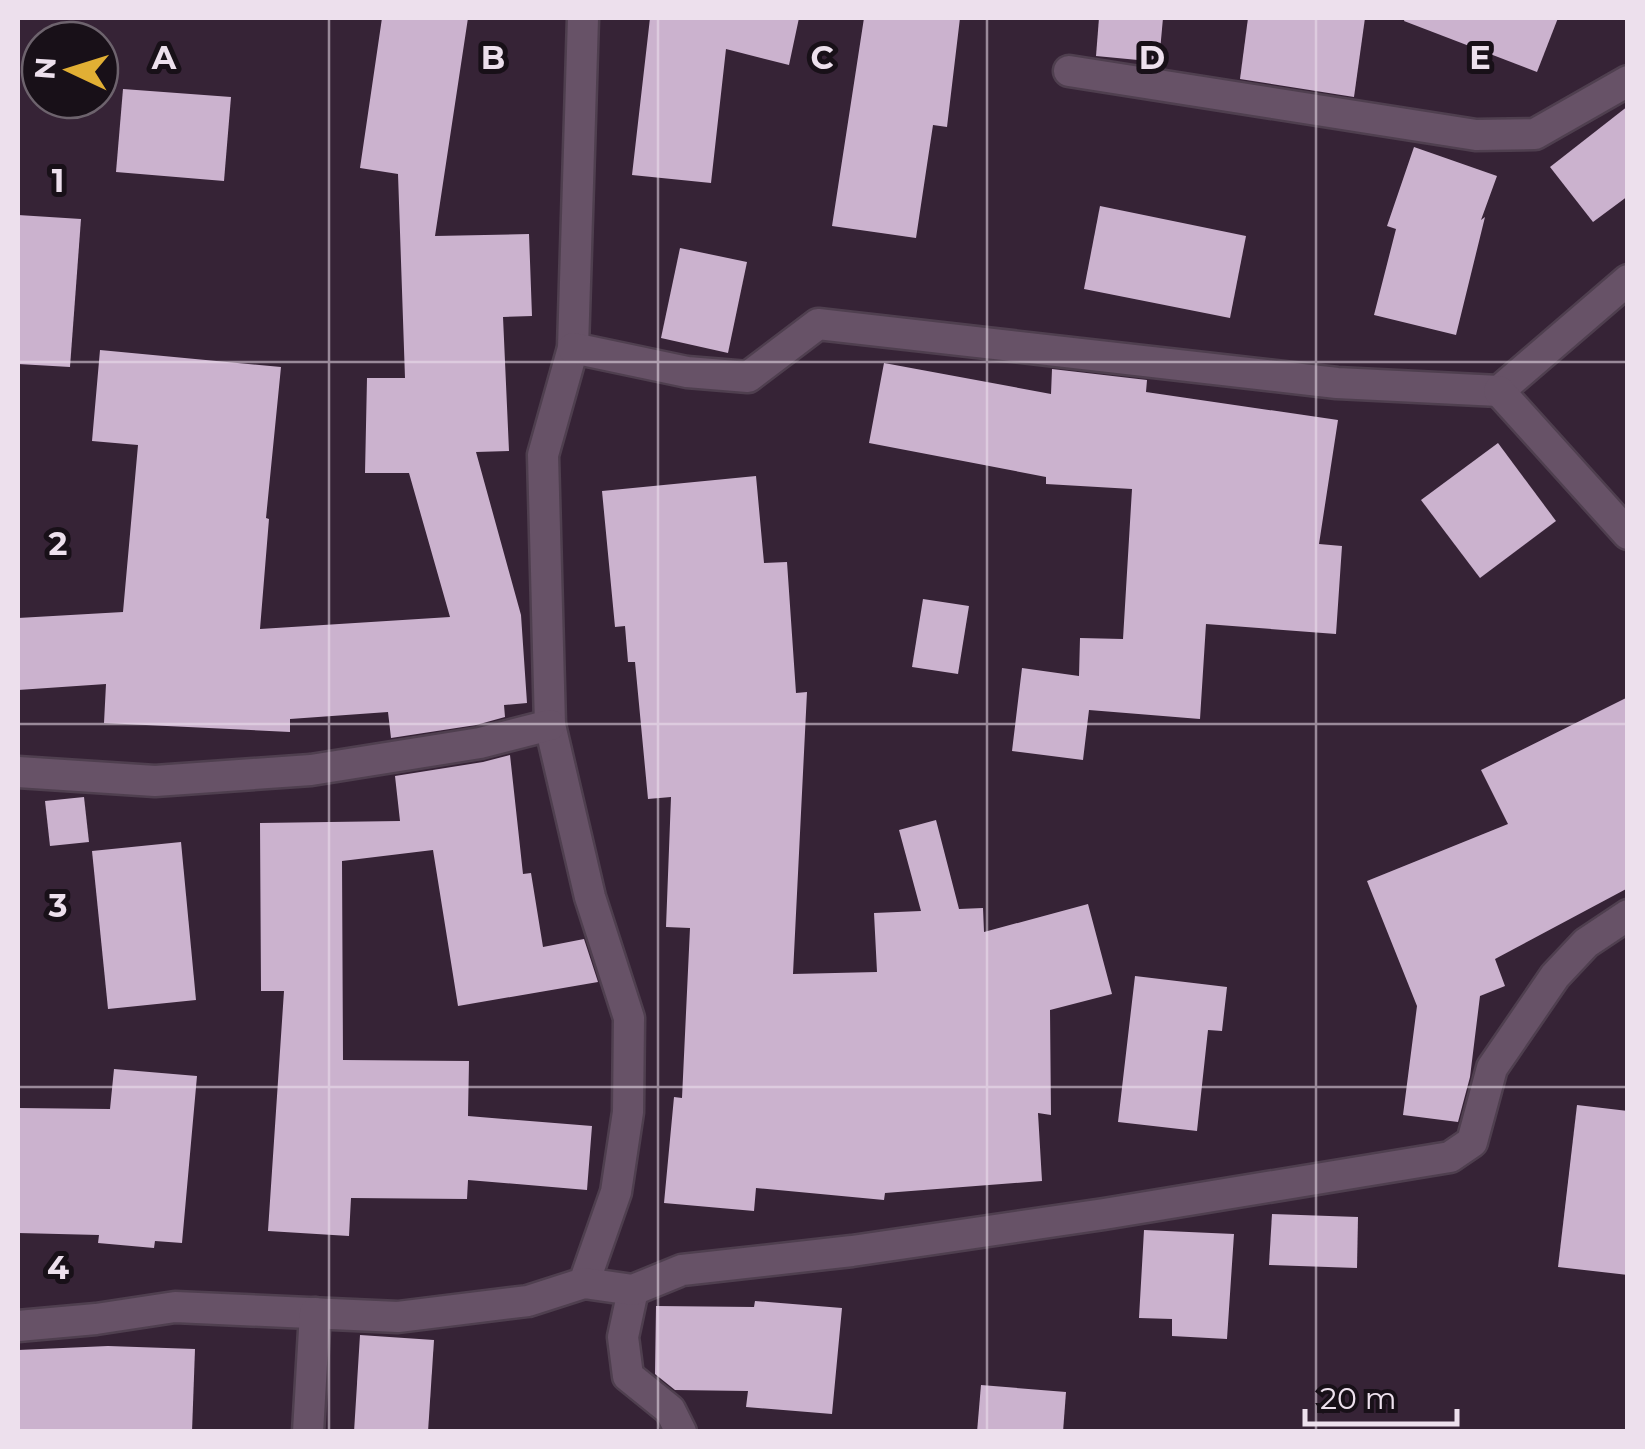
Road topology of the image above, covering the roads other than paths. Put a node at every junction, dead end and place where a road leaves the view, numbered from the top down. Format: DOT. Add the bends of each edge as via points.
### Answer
graph roads {
  1 [pos="584,18"];
  2 [pos="1070,71"];
  3 [pos="1628,81"];
  4 [pos="1628,280"];
  5 [pos="573,348"];
  6 [pos="1499,390"];
  7 [pos="1628,534"];
  8 [pos="550,725"];
  9 [pos="18,772"];
  10 [pos="1628,915"];
  11 [pos="584,1283"];
  12 [pos="632,1290"];
  13 [pos="315,1313"];
  14 [pos="18,1326"];
  15 [pos="308,1432"];
  16 [pos="682,1432"];
  1 -- 5 [label="street"];
  2 -- 3 [label="street" via="1476,136 1535,134"];
  4 -- 6 [label="street"];
  5 -- 6 [label="street" via="687,372 748,377 818,324 1337,382"];
  5 -- 8 [label="street" via="543,455"];
  6 -- 7 [label="street"];
  8 -- 9 [label="street" via="312,770 155,781"];
  8 -- 11 [label="street" via="590,897 629,1018 628,1112 616,1192"];
  10 -- 12 [label="street" via="1586,943 1554,976 1492,1068 1472,1142 1450,1157 852,1252 682,1270"];
  11 -- 12 [label="street"];
  11 -- 13 [label="street" via="528,1301 398,1317"];
  12 -- 16 [label="street" via="624,1337 628,1376 670,1410"];
  13 -- 14 [label="street" via="176,1308"];
  13 -- 15 [label="street"];
}
